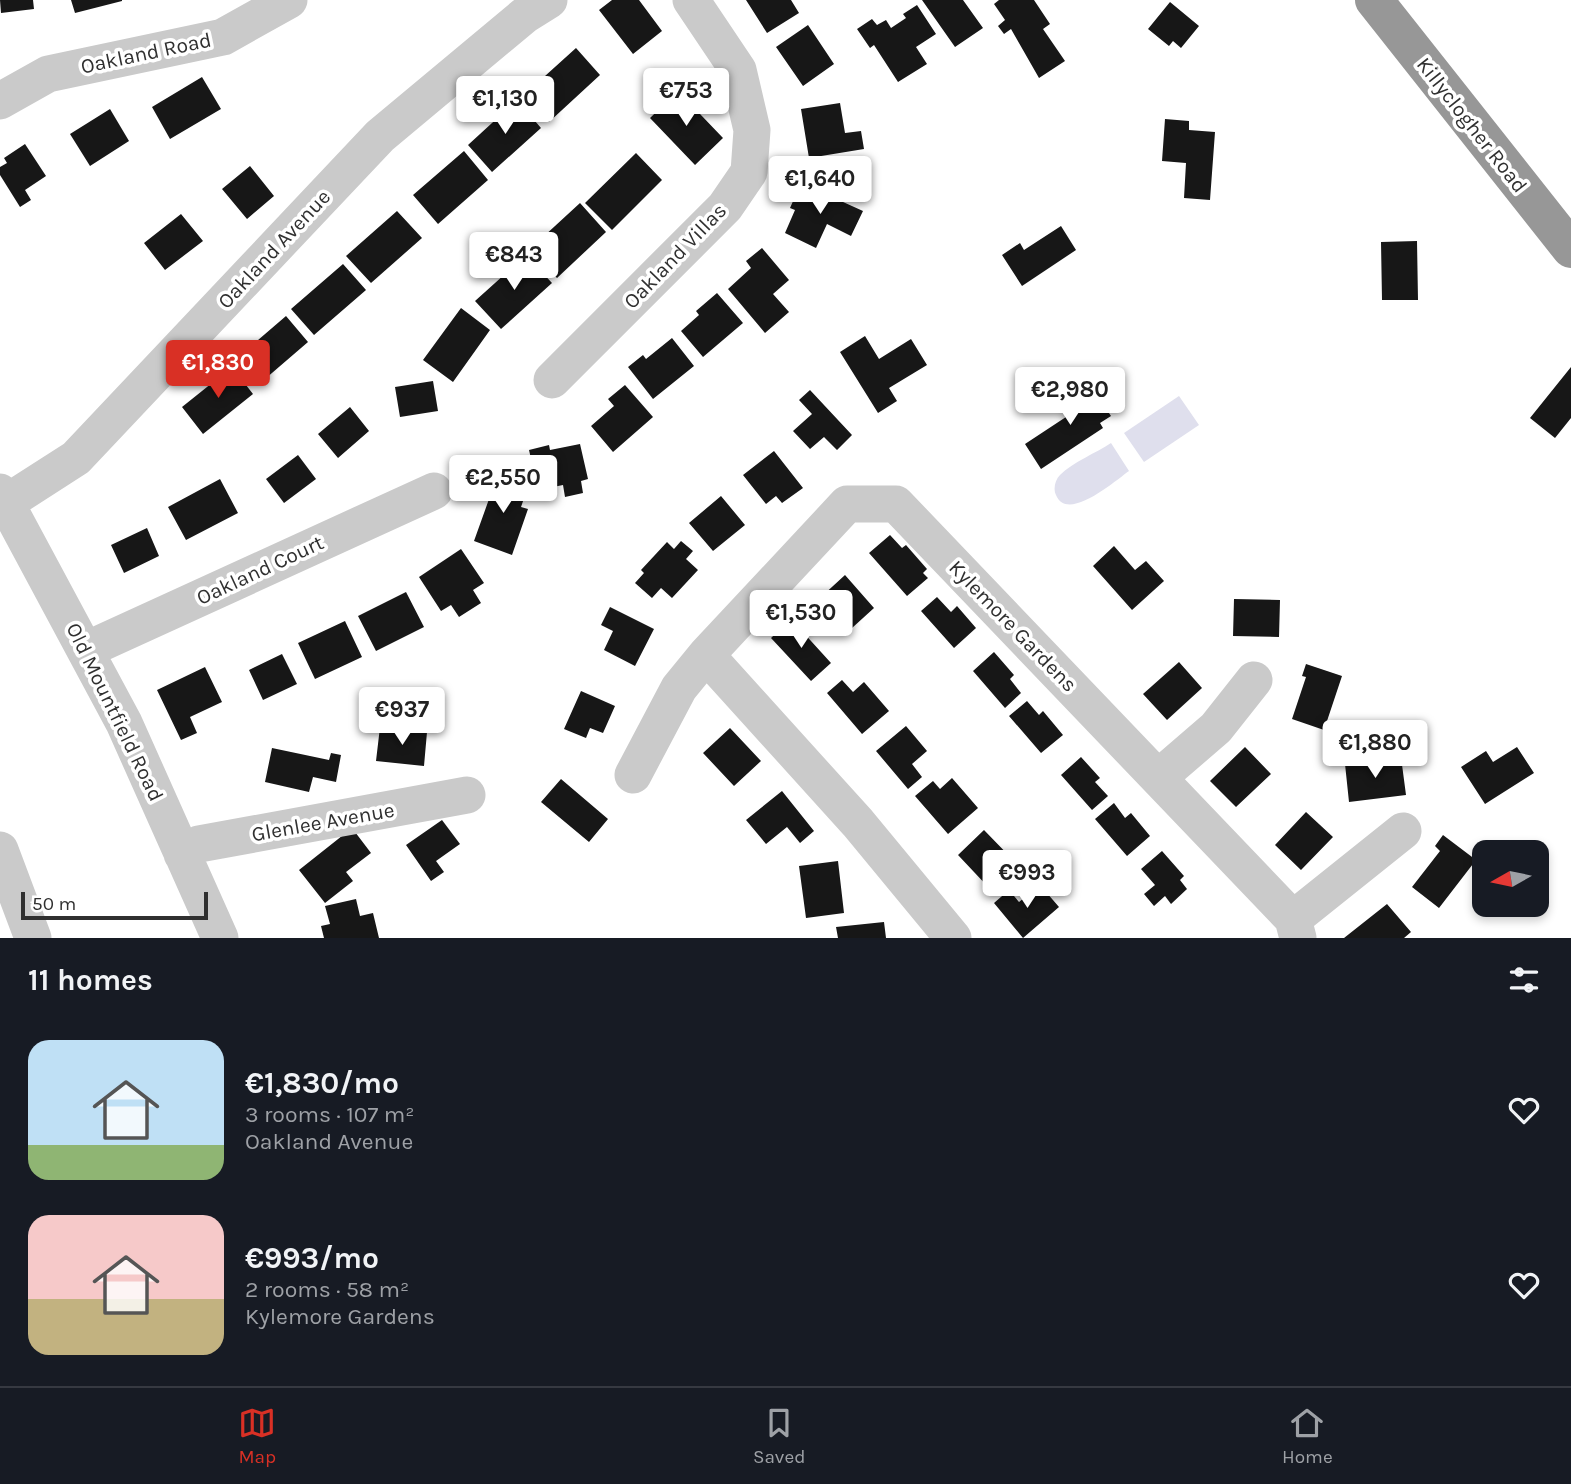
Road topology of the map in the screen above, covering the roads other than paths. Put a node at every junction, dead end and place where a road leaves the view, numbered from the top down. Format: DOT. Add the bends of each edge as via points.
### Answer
graph roads {
  1 [pos="289,0"];
  2 [pos="549,0"];
  3 [pos="691,0"];
  4 [pos="1374,0"];
  5 [pos="0,101"];
  6 [pos="1571,249"];
  7 [pos="552,380"];
  8 [pos="434,491"];
  9 [pos="3,498"];
  10 [pos="86,650"];
  11 [pos="706,655"];
  12 [pos="1254,680"];
  13 [pos="633,775"];
  14 [pos="1158,778"];
  15 [pos="467,796"];
  16 [pos="1403,831"];
  17 [pos="0,850"];
  18 [pos="182,854"];
  19 [pos="1295,929"];
  20 [pos="33,938"];
  21 [pos="220,938"];
  22 [pos="953,938"];
  1 -- 5 [label="street, Oakland Road" via="223,37 48,74"];
  2 -- 9 [label="street, Oakland Avenue" via="380,136 76,458"];
  3 -- 7 [label="street, Oakland Villas" via="738,70 752,130 749,172 725,207"];
  4 -- 6 [label="highway, Killyclogher Road"];
  8 -- 10 [label="street, Oakland Court"];
  9 -- 10 [label="street, Old Mountfield Road"];
  10 -- 18 [label="street, Old Mountfield Road"];
  11 -- 13 [label="street, Kylemore Gardens" via="679,688"];
  11 -- 14 [label="street, Kylemore Gardens" via="847,504 896,504"];
  11 -- 22 [label="street" via="858,823"];
  12 -- 14 [label="street" via="1216,728"];
  14 -- 19 [label="street, Kylemore Gardens"];
  15 -- 18 [label="street, Glenlee Avenue" via="199,844"];
  16 -- 19 [label="street"];
  17 -- 20 [label="street"];
  18 -- 21 [label="street, Old Mountfield Road"];
}
